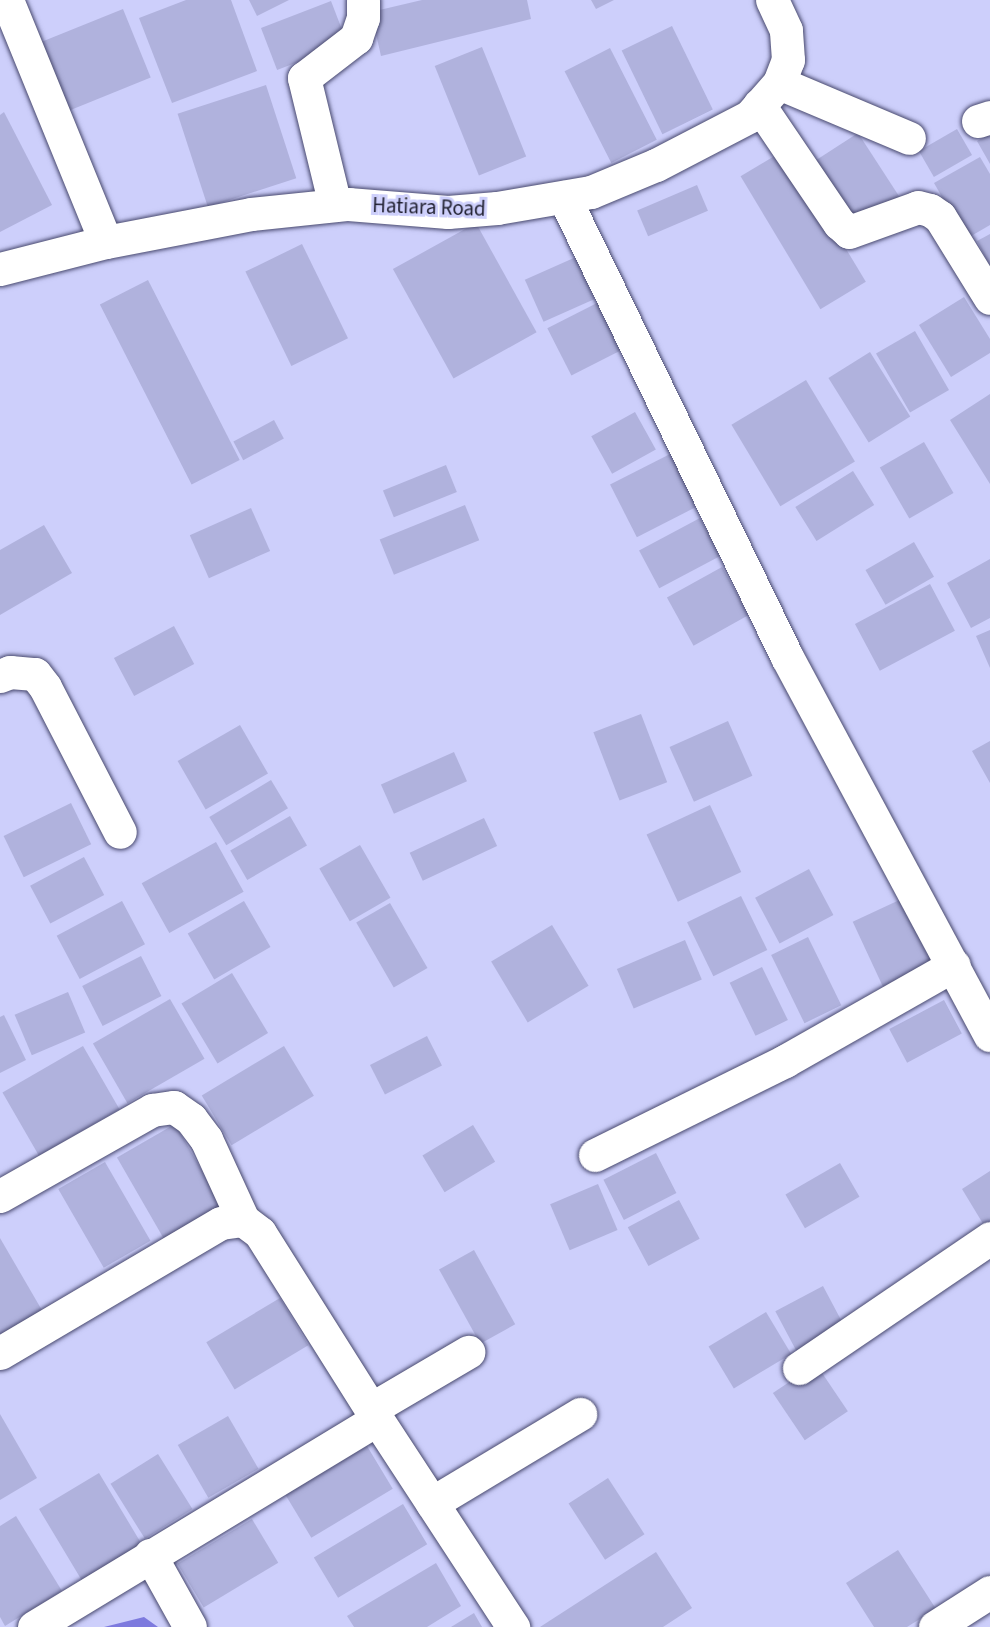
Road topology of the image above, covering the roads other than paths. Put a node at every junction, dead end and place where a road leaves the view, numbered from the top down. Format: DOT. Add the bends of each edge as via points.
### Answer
graph roads {
  1 [pos="7,0"];
  2 [pos="363,0"];
  3 [pos="772,0"];
  4 [pos="769,94"];
  5 [pos="909,138"];
  6 [pos="564,197"];
  7 [pos="335,205"];
  8 [pos="106,242"];
  9 [pos="0,269"];
  10 [pos="990,298"];
  11 [pos="0,676"];
  12 [pos="120,832"];
  13 [pos="954,965"];
  14 [pos="990,1035"];
  15 [pos="595,1155"];
  16 [pos="0,1196"];
  17 [pos="243,1220"];
  18 [pos="990,1238"];
  19 [pos="468,1352"];
  20 [pos="0,1353"];
  21 [pos="799,1368"];
  22 [pos="374,1414"];
  23 [pos="580,1414"];
  24 [pos="432,1503"];
  25 [pos="150,1555"];
  26 [pos="990,1592"];
  27 [pos="33,1627"];
  28 [pos="190,1627"];
  29 [pos="513,1627"];
  30 [pos="936,1627"];
  1 -- 8 [label="street"];
  2 -- 7 [label="street" via="363,18 356,38 304,78"];
  3 -- 4 [label="street" via="786,30 788,60"];
  4 -- 5 [label="street"];
  4 -- 6 [label="street, Hatiara Road" via="750,116 656,165 591,192"];
  4 -- 10 [label="street" via="839,223 849,232 918,207 930,210 940,217"];
  6 -- 7 [label="street, Hatiara Road" via="448,212"];
  6 -- 13 [label="street" via="787,657"];
  7 -- 8 [label="street, Hatiara Road" via="251,214"];
  8 -- 9 [label="street, Hatiara Road"];
  11 -- 12 [label="street" via="10,672 34,674 45,687"];
  13 -- 14 [label="street"];
  13 -- 15 [label="street" via="785,1060"];
  16 -- 17 [label="street" via="152,1110 174,1107 191,1119 206,1139"];
  17 -- 20 [label="street" via="221,1223"];
  17 -- 22 [label="street" via="260,1233"];
  18 -- 21 [label="street"];
  19 -- 22 [label="street"];
  22 -- 24 [label="street"];
  22 -- 25 [label="street"];
  23 -- 24 [label="street"];
  24 -- 29 [label="street"];
  25 -- 27 [label="street"];
  25 -- 28 [label="street"];
  26 -- 30 [label="street"];
}
